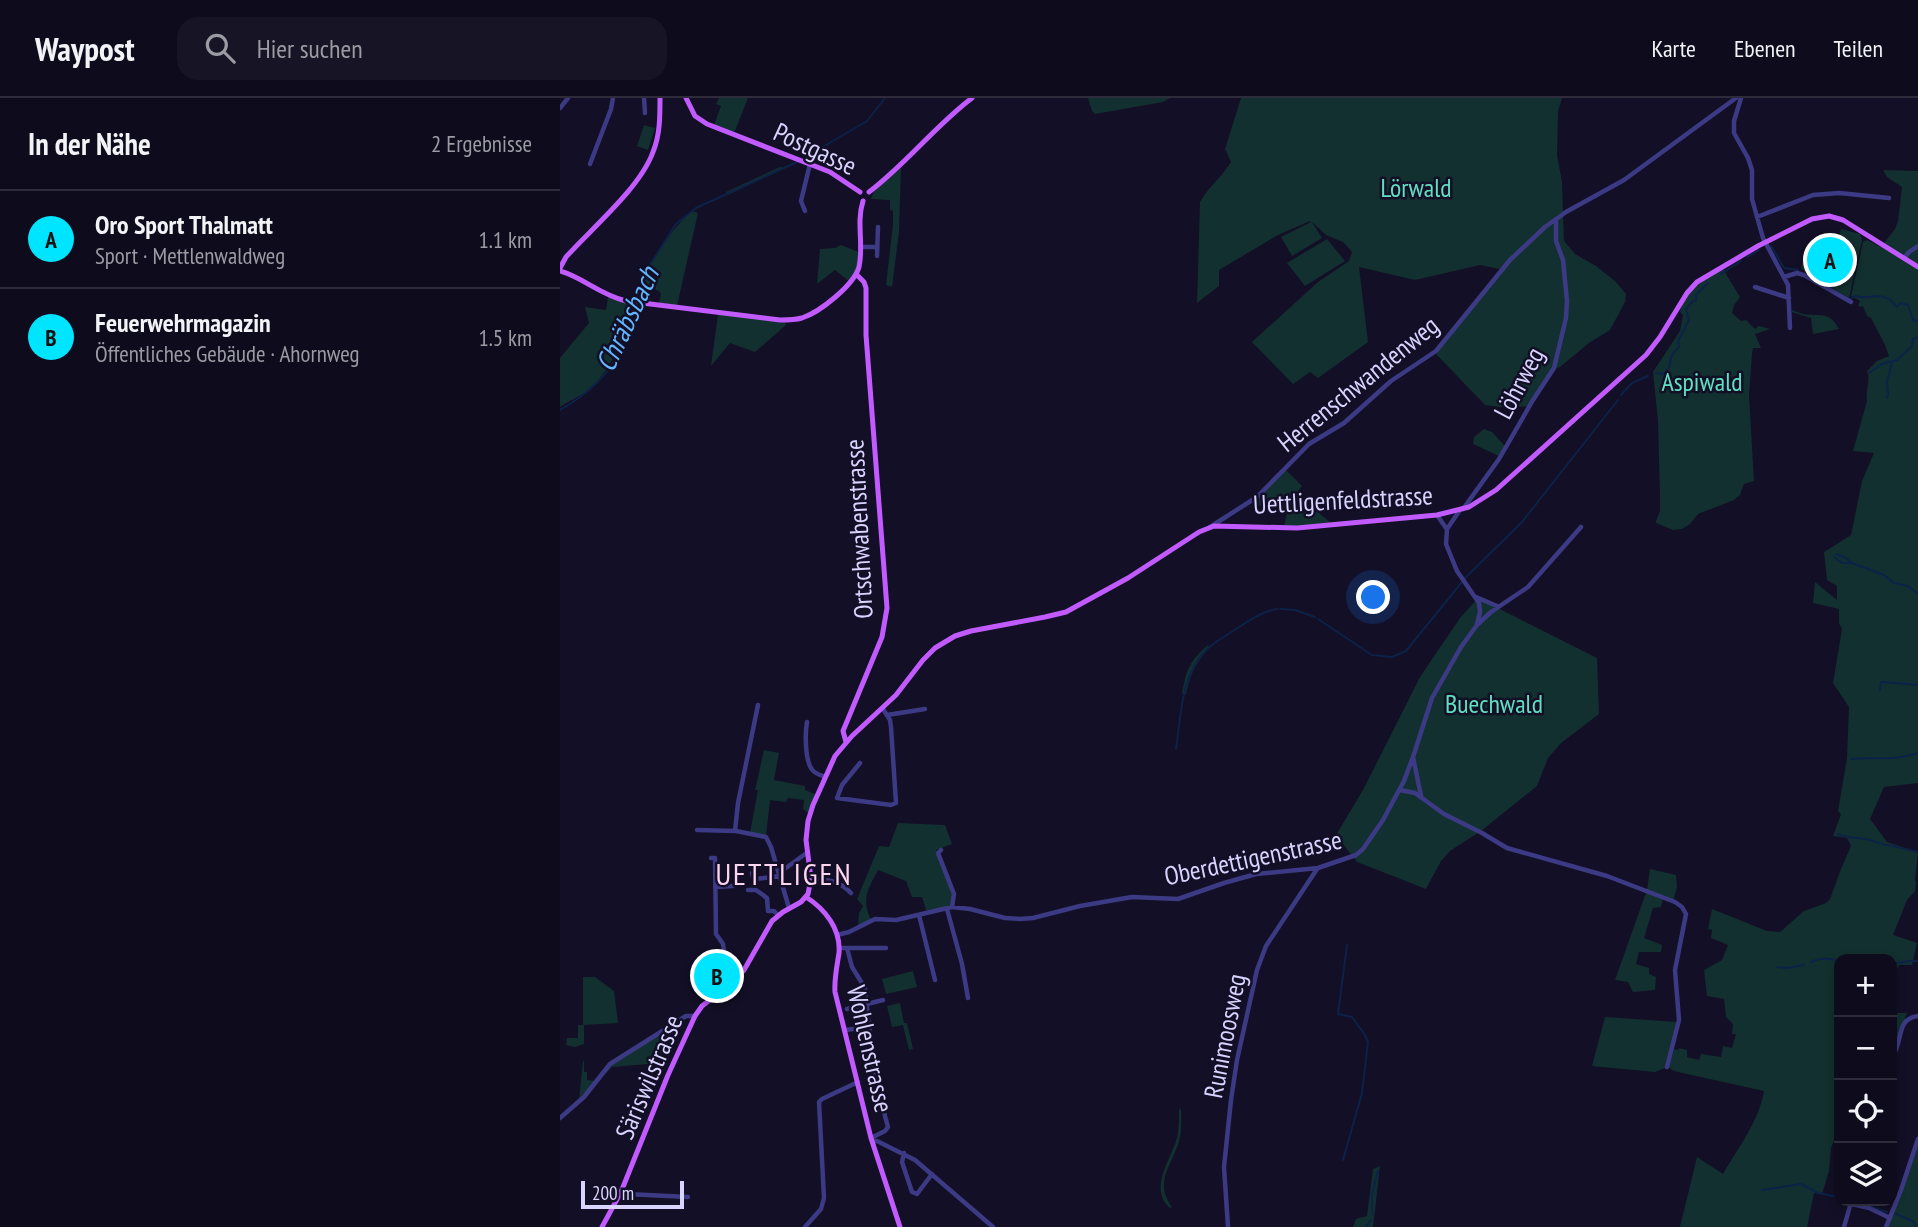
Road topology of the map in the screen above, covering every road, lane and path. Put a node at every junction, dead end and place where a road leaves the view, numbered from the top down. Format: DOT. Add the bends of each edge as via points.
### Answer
graph roads {
  1 [pos="568,98"];
  2 [pos="613,98"];
  3 [pos="644,98"];
  4 [pos="660,98"];
  5 [pos="686,98"];
  6 [pos="972,98"];
  7 [pos="1738,98"];
  8 [pos="560,108"];
  9 [pos="645,113"];
  10 [pos="590,164"];
  11 [pos="810,164"];
  12 [pos="860,192"];
  13 [pos="869,192"];
  14 [pos="1889,198"];
  15 [pos="863,201"];
  16 [pos="804,211"];
  17 [pos="1757,217"];
  18 [pos="1556,219"];
  19 [pos="878,227"];
  20 [pos="1765,242"];
  21 [pos="1918,246"];
  22 [pos="860,247"];
  23 [pos="877,247"];
  24 [pos="877,256"];
  25 [pos="1904,258"];
  26 [pos="1918,267"];
  27 [pos="560,269"];
  28 [pos="856,274"];
  29 [pos="1784,276"];
  30 [pos="1755,288"];
  31 [pos="1790,298"];
  32 [pos="1851,302"];
  33 [pos="1790,328"];
  34 [pos="1461,510"];
  35 [pos="1437,515"];
  36 [pos="1224,517"];
  37 [pos="1226,525"];
  38 [pos="1209,527"];
  39 [pos="1581,527"];
  40 [pos="1447,529"];
  41 [pos="1475,596"];
  42 [pos="1498,606"];
  43 [pos="1477,625"];
  44 [pos="758,705"];
  45 [pos="883,709"];
  46 [pos="925,709"];
  47 [pos="887,715"];
  48 [pos="807,722"];
  49 [pos="846,723"];
  50 [pos="852,736"];
  51 [pos="846,742"];
  52 [pos="1413,757"];
  53 [pos="860,763"];
  54 [pos="825,778"];
  55 [pos="1400,790"];
  56 [pos="1422,797"];
  57 [pos="697,830"];
  58 [pos="735,831"];
  59 [pos="941,850"];
  60 [pos="808,852"];
  61 [pos="710,858"];
  62 [pos="1318,868"];
  63 [pos="752,873"];
  64 [pos="779,875"];
  65 [pos="811,879"];
  66 [pos="733,886"];
  67 [pos="715,887"];
  68 [pos="748,890"];
  69 [pos="851,893"];
  70 [pos="806,897"];
  71 [pos="789,908"];
  72 [pos="950,908"];
  73 [pos="778,915"];
  74 [pos="919,915"];
  75 [pos="837,935"];
  76 [pos="839,948"];
  77 [pos="847,948"];
  78 [pos="886,948"];
  79 [pos="935,980"];
  80 [pos="732,983"];
  81 [pos="968,998"];
  82 [pos="883,1000"];
  83 [pos="866,1004"];
  84 [pos="847,1009"];
  85 [pos="695,1016"];
  86 [pos="1918,1016"];
  87 [pos="869,1027"];
  88 [pos="845,1030"];
  89 [pos="1897,1047"];
  90 [pos="874,1055"];
  91 [pos="874,1063"];
  92 [pos="1667,1067"];
  93 [pos="858,1083"];
  94 [pos="560,1118"];
  95 [pos="871,1139"];
  96 [pos="1918,1139"];
  97 [pos="904,1153"];
  98 [pos="932,1174"];
  99 [pos="621,1192"];
  100 [pos="688,1197"];
  101 [pos="1890,1218"];
  102 [pos="601,1227"];
  103 [pos="804,1227"];
  104 [pos="900,1227"];
  105 [pos="993,1227"];
  106 [pos="1228,1227"];
  107 [pos="1844,1227"];
  108 [pos="1886,1227"];
  1 -- 8 [label="street"];
  2 -- 10 [label="street"];
  3 -- 9 [label="street"];
  4 -- 27 [label="main road" via="657,137 647,167"];
  5 -- 11 [label="main road, Postgasse" via="695,116 707,124"];
  6 -- 13 [label="main road"];
  7 -- 17 [label="street" via="1733,130 1752,170 1751,195"];
  7 -- 18 [label="street, Herrenschwandenweg" via="1624,180"];
  11 -- 12 [label="main road, Postgasse"];
  11 -- 16 [label="street"];
  12 -- 13 [label="main road"];
  12 -- 15 [label="main road"];
  13 -- 15 [label="main road" via="868,200"];
  14 -- 17 [label="street" via="1813,195"];
  15 -- 22 [label="main road"];
  17 -- 20 [label="street"];
  18 -- 34 [label="street, Löhrweg" via="1567,301 1554,368 1499,459"];
  18 -- 36 [label="street, Herrenschwandenweg" via="1510,260 1436,351 1391,381 1344,423 1309,444 1257,497"];
  19 -- 23 [label="street"];
  20 -- 25 [label="main road, Uettligenfeldstrasse" via="1829,216 1847,222"];
  20 -- 29 [label="street"];
  20 -- 34 [label="main road, Uettligenfeldstrasse" via="1695,284 1640,360 1496,490"];
  21 -- 25 [label="street"];
  22 -- 23 [label="street"];
  22 -- 28 [label="main road"];
  23 -- 24 [label="street"];
  25 -- 26 [label="main road"];
  27 -- 28 [label="main road" via="603,293 634,302 780,320 794,320 817,310"];
  28 -- 49 [label="main road, Ortschwabenstrasse" via="866,288 887,615"];
  29 -- 31 [label="street"];
  29 -- 32 [label="street" via="1802,274"];
  30 -- 31 [label="street"];
  31 -- 33 [label="street"];
  34 -- 35 [label="main road, Uettligenfeldstrasse"];
  34 -- 40 [label="street, Löhrweg"];
  35 -- 37 [label="main road, Uettligenfeldstrasse" via="1297,528"];
  35 -- 40 [label="street"];
  36 -- 37 [label="street"];
  36 -- 38 [label="street, Herrenschwandenweg"];
  37 -- 38 [label="main road, Uettligenfeldstrasse"];
  38 -- 45 [label="main road, Uettligenfeldstrasse" via="1066,612 971,631 943,642"];
  39 -- 42 [label="street, Oberdettigenstrasse" via="1528,587"];
  40 -- 41 [label="street" via="1454,566"];
  41 -- 42 [label="street"];
  41 -- 43 [label="street" via="1480,609"];
  42 -- 43 [label="street, Oberdettigenstrasse"];
  43 -- 52 [label="street, Oberdettigenstrasse" via="1432,698"];
  44 -- 58 [label="street"];
  45 -- 47 [label="street"];
  45 -- 50 [label="main road, Uettligenfeldstrasse"];
  46 -- 47 [label="street"];
  47 -- 53 [label="street" via="896,803 837,798"];
  48 -- 54 [label="street" via="810,766"];
  49 -- 50 [label="main road"];
  49 -- 51 [label="main road, Ortschwabenstrasse"];
  50 -- 51 [label="main road, Uettligenfeldstrasse"];
  51 -- 54 [label="main road"];
  52 -- 55 [label="street, Oberdettigenstrasse"];
  52 -- 56 [label="street"];
  54 -- 60 [label="main road" via="808,818"];
  55 -- 56 [label="street"];
  55 -- 62 [label="street, Oberdettigenstrasse" via="1361,852"];
  56 -- 92 [label="street" via="1507,848 1618,880 1685,910 1675,970 1679,1020"];
  57 -- 58 [label="street"];
  58 -- 64 [label="street" via="765,837"];
  59 -- 72 [label="street" via="938,853 955,899"];
  60 -- 64 [label="street"];
  60 -- 65 [label="main road"];
  61 -- 67 [label="street" via="715,858"];
  62 -- 72 [label="street, Oberdettigenstrasse" via="1256,874 1178,900 1132,897 1033,918"];
  62 -- 106 [label="street, Runimoosweg" via="1259,963 1231,1100 1224,1180"];
  63 -- 64 [label="street" via="755,879"];
  64 -- 71 [label="street"];
  65 -- 69 [label="street" via="831,880"];
  65 -- 70 [label="main road"];
  66 -- 67 [label="street"];
  67 -- 80 [label="street" via="717,936"];
  68 -- 73 [label="street" via="767,898 768,911"];
  70 -- 71 [label="main road, Säriswilstrasse"];
  70 -- 75 [label="main road, Wohlenstrasse" via="825,912"];
  71 -- 73 [label="main road, Säriswilstrasse"];
  72 -- 74 [label="street, Oberdettigenstrasse"];
  72 -- 81 [label="street"];
  73 -- 80 [label="main road, Säriswilstrasse"];
  74 -- 75 [label="street, Oberdettigenstrasse" via="875,919"];
  74 -- 79 [label="street"];
  75 -- 76 [label="main road, Wohlenstrasse"];
  76 -- 77 [label="street"];
  76 -- 88 [label="main road, Wohlenstrasse" via="834,986"];
  77 -- 78 [label="street"];
  77 -- 83 [label="street" via="865,988"];
  80 -- 85 [label="main road, Säriswilstrasse"];
  82 -- 83 [label="street"];
  83 -- 84 [label="street"];
  83 -- 87 [label="street"];
  85 -- 94 [label="street" via="686,1016 610,1064"];
  85 -- 99 [label="main road, Säriswilstrasse"];
  86 -- 89 [label="street" via="1905,1021"];
  87 -- 88 [label="street"];
  87 -- 90 [label="street"];
  88 -- 93 [label="main road, Wohlenstrasse"];
  91 -- 95 [label="street, Wohlenstrasse" via="888,1127"];
  93 -- 95 [label="main road, Wohlenstrasse"];
  93 -- 103 [label="street" via="819,1102 824,1199"];
  95 -- 97 [label="street"];
  95 -- 104 [label="main road, Wohlenstrasse"];
  96 -- 101 [label="street"];
  97 -- 98 [label="street"];
  97 -- 98 [label="street" via="902,1162 914,1194"];
  98 -- 105 [label="street"];
  99 -- 100 [label="street"];
  99 -- 102 [label="main road, Säriswilstrasse"];
  101 -- 107 [label="street" via="1852,1204"];
  101 -- 108 [label="street"];
}
